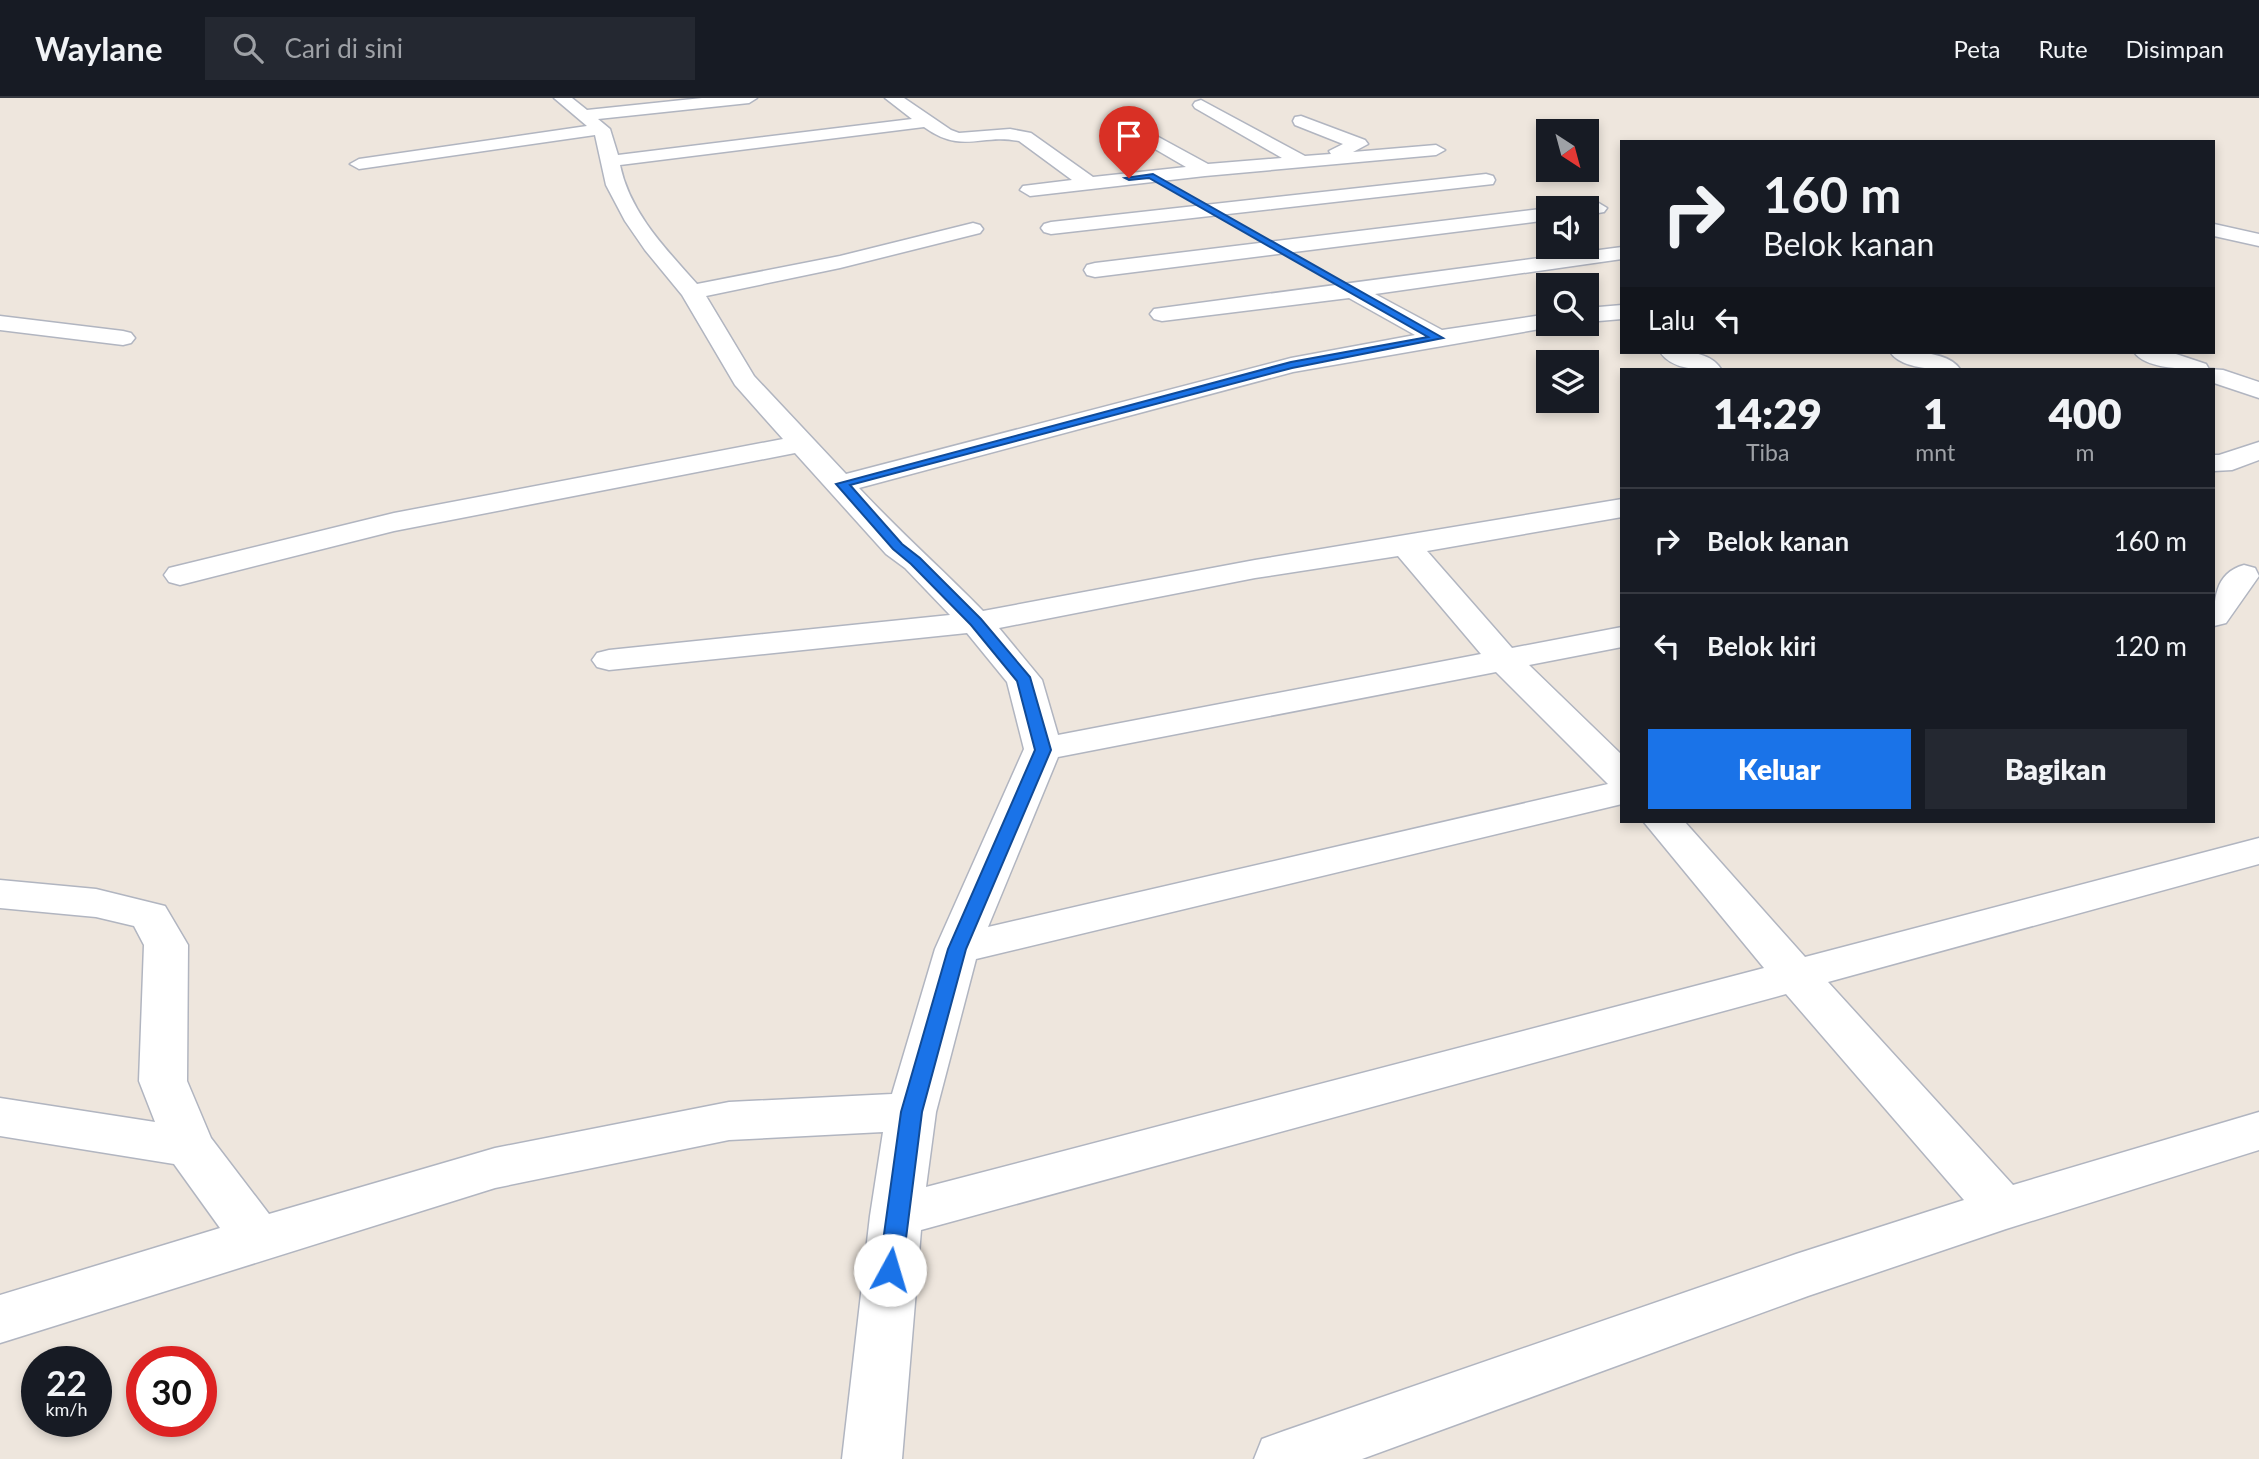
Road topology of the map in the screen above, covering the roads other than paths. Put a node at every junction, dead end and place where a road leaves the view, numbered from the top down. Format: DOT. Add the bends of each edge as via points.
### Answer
graph roads {
  1 [pos="562,98"];
  2 [pos="749,98"];
  3 [pos="897,100"];
  4 [pos="874,105"];
  5 [pos="1201,105"];
  6 [pos="1118,120"];
  7 [pos="1301,121"];
  8 [pos="927,122"];
  9 [pos="602,129"];
  10 [pos="1436,150"];
  11 [pos="1299,160"];
  12 [pos="610,161"];
  13 [pos="359,164"];
  14 [pos="1205,170"];
  15 [pos="1151,176"];
  16 [pos="1486,180"];
  17 [pos="1087,182"];
  18 [pos="1030,190"];
  19 [pos="1211,210"];
  20 [pos="1536,216"];
  21 [pos="1051,228"];
  22 [pos="973,229"];
  23 [pos="2215,230"];
  24 [pos="2259,240"];
  25 [pos="1278,248"];
  26 [pos="1620,253"];
  27 [pos="1095,270"];
  28 [pos="1352,291"];
  29 [pos="692,292"];
  30 [pos="1620,312"];
  31 [pos="1162,314"];
  32 [pos="1599,314"];
  33 [pos="1599,319"];
  34 [pos="0,323"];
  35 [pos="1536,323"];
  36 [pos="1620,328"];
  37 [pos="123,338"];
  38 [pos="1438,338"];
  39 [pos="1676,354"];
  40 [pos="1907,354"];
  41 [pos="2152,354"];
  42 [pos="1707,368"];
  43 [pos="1945,368"];
  44 [pos="2194,368"];
  45 [pos="2215,375"];
  46 [pos="2259,390"];
  47 [pos="803,443"];
  48 [pos="2259,450"];
  49 [pos="2215,463"];
  50 [pos="842,484"];
  51 [pos="1620,509"];
  52 [pos="1406,546"];
  53 [pos="2215,564"];
  54 [pos="180,575"];
  55 [pos="2252,578"];
  56 [pos="2215,615"];
  57 [pos="976,622"];
  58 [pos="1620,637"];
  59 [pos="608,660"];
  60 [pos="1505,661"];
  61 [pos="1043,750"];
  62 [pos="1620,773"];
  63 [pos="1620,792"];
  64 [pos="1665,823"];
  65 [pos="2259,851"];
  66 [pos="0,894"];
  67 [pos="957,949"];
  68 [pos="1797,976"];
  69 [pos="911,1112"];
  70 [pos="0,1118"];
  71 [pos="2259,1131"];
  72 [pos="190,1147"];
  73 [pos="2003,1209"];
  74 [pos="895,1216"];
  75 [pos="257,1239"];
  76 [pos="0,1319"];
  77 [pos="872,1459"];
  78 [pos="1284,1459"];
  1 -- 9 [label="street"];
  2 -- 9 [label="street"];
  3 -- 4 [label="street"];
  3 -- 8 [label="street"];
  5 -- 11 [label="street"];
  6 -- 14 [label="street"];
  7 -- 11 [label="street" via="1359,144"];
  8 -- 12 [label="street"];
  8 -- 17 [label="street" via="958,138 1025,137"];
  9 -- 12 [label="street"];
  9 -- 13 [label="street"];
  10 -- 11 [label="street"];
  11 -- 14 [label="street"];
  12 -- 29 [label="street" via="615,185 635,220"];
  14 -- 15 [label="street"];
  15 -- 17 [label="street"];
  15 -- 19 [label="street"];
  16 -- 19 [label="street"];
  17 -- 18 [label="street"];
  19 -- 21 [label="street"];
  19 -- 25 [label="street"];
  20 -- 25 [label="street"];
  22 -- 29 [label="street"];
  23 -- 24 [label="street"];
  25 -- 27 [label="street"];
  25 -- 28 [label="street"];
  26 -- 28 [label="street"];
  28 -- 31 [label="street"];
  28 -- 38 [label="street"];
  29 -- 47 [label="street" via="744,380"];
  30 -- 32 [label="street"];
  33 -- 36 [label="street"];
  34 -- 37 [label="street"];
  35 -- 38 [label="street"];
  38 -- 50 [label="street" via="1291,365"];
  39 -- 42 [label="street"];
  40 -- 43 [label="street"];
  41 -- 44 [label="street"];
  45 -- 46 [label="street"];
  47 -- 50 [label="street"];
  47 -- 54 [label="street" via="394,523"];
  48 -- 49 [label="street"];
  50 -- 57 [label="street" via="897,547"];
  51 -- 52 [label="street"];
  52 -- 57 [label="street" via="1255,569"];
  52 -- 60 [label="street"];
  53 -- 55 [label="street"];
  55 -- 56 [label="street"];
  57 -- 59 [label="street"];
  57 -- 61 [label="street" via="1024,680"];
  58 -- 60 [label="street"];
  60 -- 61 [label="street"];
  60 -- 62 [label="street"];
  61 -- 67 [label="street"];
  63 -- 67 [label="street"];
  64 -- 68 [label="street"];
  65 -- 68 [label="street"];
  66 -- 72 [label="street" via="96,903 150,916 166,945 163,1081"];
  67 -- 69 [label="street"];
  68 -- 73 [label="street"];
  68 -- 74 [label="street"];
  69 -- 74 [label="street"];
  69 -- 75 [label="street" via="729,1121 495,1168"];
  70 -- 72 [label="street"];
  71 -- 73 [label="street"];
  72 -- 75 [label="street"];
  73 -- 78 [label="street"];
  74 -- 77 [label="street"];
  75 -- 76 [label="street"];
}
